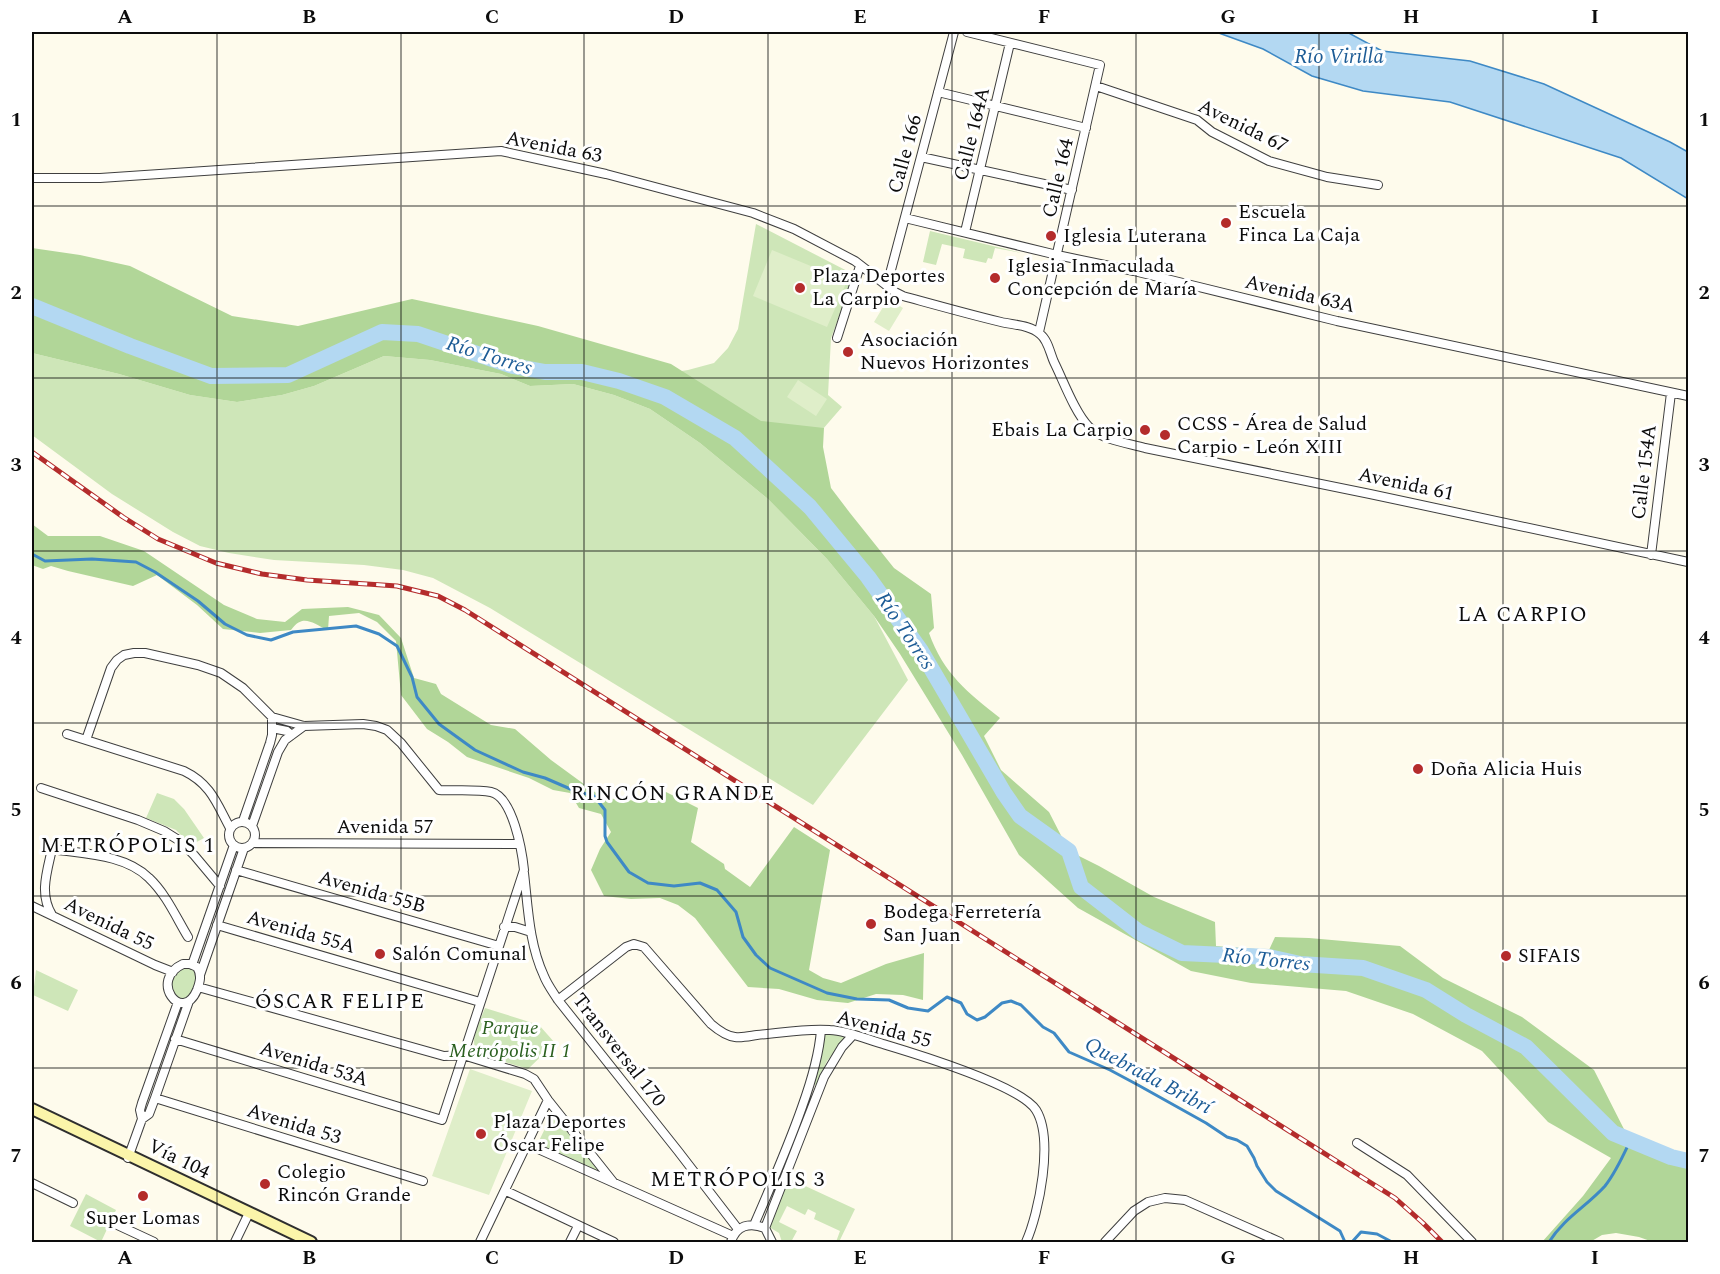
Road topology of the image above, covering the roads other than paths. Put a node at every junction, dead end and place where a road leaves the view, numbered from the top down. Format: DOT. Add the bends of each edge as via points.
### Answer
graph roads {
  1 [pos="954,32"];
  2 [pos="967,32"];
  3 [pos="1010,43"];
  4 [pos="1096,86"];
  5 [pos="938,92"];
  6 [pos="995,107"];
  7 [pos="1086,128"];
  8 [pos="921,157"];
  9 [pos="980,171"];
  10 [pos="32,178"];
  11 [pos="1378,185"];
  12 [pos="1072,190"];
  13 [pos="905,218"];
  14 [pos="965,232"];
  15 [pos="1057,255"];
  16 [pos="860,266"];
  17 [pos="887,285"];
  18 [pos="1039,332"];
  19 [pos="837,338"];
  20 [pos="1671,393"];
  21 [pos="1689,396"];
  22 [pos="1651,555"];
  23 [pos="1689,562"];
  24 [pos="272,717"];
  25 [pos="304,726"];
  26 [pos="272,728"];
  27 [pos="67,734"];
  28 [pos="292,735"];
  29 [pos="86,740"];
  30 [pos="41,788"];
  31 [pos="243,821"];
  32 [pos="252,826"];
  33 [pos="230,828"];
  34 [pos="519,844"];
  35 [pos="234,845"];
  36 [pos="248,845"];
  37 [pos="236,870"];
  38 [pos="524,870"];
  39 [pos="220,886"];
  40 [pos="32,906"];
  41 [pos="52,915"];
  42 [pos="218,925"];
  43 [pos="504,927"];
  44 [pos="531,932"];
  45 [pos="188,937"];
  46 [pos="499,946"];
  47 [pos="192,965"];
  48 [pos="173,972"];
  49 [pos="200,975"];
  50 [pos="198,987"];
  51 [pos="558,1000"];
  52 [pos="178,1002"];
  53 [pos="189,1002"];
  54 [pos="480,1002"];
  55 [pos="821,1030"];
  56 [pos="853,1035"];
  57 [pos="175,1039"];
  58 [pos="463,1055"];
  59 [pos="155,1098"];
  60 [pos="548,1100"];
  61 [pos="32,1109"];
  62 [pos="32,1114"];
  63 [pos="142,1119"];
  64 [pos="1357,1143"];
  65 [pos="527,1144"];
  66 [pos="128,1157"];
  67 [pos="423,1181"];
  68 [pos="32,1183"];
  69 [pos="614,1183"];
  70 [pos="506,1191"];
  71 [pos="73,1203"];
  72 [pos="248,1215"];
  73 [pos="111,1222"];
  74 [pos="754,1225"];
  75 [pos="579,1226"];
  76 [pos="765,1228"];
  77 [pos="734,1236"];
  78 [pos="154,1242"];
  79 [pos="235,1242"];
  80 [pos="300,1242"];
  81 [pos="311,1242"];
  82 [pos="480,1242"];
  83 [pos="570,1242"];
  84 [pos="614,1242"];
  85 [pos="771,1242"];
  86 [pos="1026,1242"];
  87 [pos="1105,1242"];
  88 [pos="1281,1242"];
  89 [pos="1472,1242"];
  1 -- 5 [label="street, Calle 166"];
  2 -- 3 [label="street"];
  3 -- 4 [label="street, Calle 164" via="1100,65"];
  3 -- 6 [label="street, Calle 164A"];
  4 -- 7 [label="street, Calle 164"];
  4 -- 11 [label="street, Avenida 67" via="1197,120 1212,132 1269,161 1327,177"];
  5 -- 6 [label="street"];
  5 -- 8 [label="street, Calle 166"];
  6 -- 7 [label="street"];
  6 -- 9 [label="street, Calle 164A"];
  7 -- 12 [label="street, Calle 164"];
  8 -- 9 [label="street"];
  8 -- 13 [label="street, Calle 166"];
  9 -- 12 [label="street"];
  9 -- 14 [label="street, Calle 164A"];
  10 -- 16 [label="street, Avenida 63" via="111,178 501,151 753,213 794,229"];
  12 -- 15 [label="street, Calle 164"];
  13 -- 14 [label="street, Avenida 63A"];
  13 -- 17 [label="street, Calle 166"];
  14 -- 15 [label="street, Avenida 63A"];
  15 -- 18 [label="street, Calle 164"];
  15 -- 20 [label="street, Avenida 63A"];
  16 -- 17 [label="street, Avenida 63"];
  16 -- 19 [label="street"];
  17 -- 18 [label="street, Avenida 63" via="903,296"];
  18 -- 22 [label="street, Avenida 61" via="1080,414 1090,427 1117,440"];
  20 -- 21 [label="street, Avenida 63A"];
  20 -- 22 [label="street, Calle 154A"];
  22 -- 23 [label="street, Avenida 61"];
  24 -- 25 [label="street"];
  24 -- 26 [label="street"];
  24 -- 29 [label="street" via="243,688 221,674 198,665 134,653 124,655 111,668"];
  25 -- 28 [label="street"];
  25 -- 34 [label="street, Transversal 170" via="363,724 387,730 439,790 491,792 502,797"];
  26 -- 28 [label="street"];
  26 -- 31 [label="street"];
  27 -- 29 [label="street"];
  28 -- 32 [label="street" via="278,752"];
  29 -- 33 [label="street" via="195,777 211,792"];
  30 -- 39 [label="street" via="164,831 180,841"];
  31 -- 32 [label="street"];
  31 -- 33 [label="street"];
  32 -- 36 [label="street" via="255,835"];
  33 -- 35 [label="street" via="229,837"];
  34 -- 36 [label="street, Avenida 57"];
  34 -- 38 [label="street, Transversal 170"];
  35 -- 36 [label="street"];
  35 -- 39 [label="street"];
  36 -- 37 [label="street"];
  37 -- 42 [label="street"];
  37 -- 46 [label="street, Avenida 55B"];
  38 -- 43 [label="street"];
  38 -- 44 [label="street, Transversal 170"];
  39 -- 47 [label="street"];
  40 -- 41 [label="street, Avenida 55"];
  41 -- 45 [label="street" via="46,905 44,883 52,849 122,861 135,867 150,878"];
  41 -- 48 [label="street, Avenida 55"];
  42 -- 49 [label="street"];
  42 -- 54 [label="street, Avenida 55A"];
  43 -- 44 [label="street"];
  43 -- 46 [label="street"];
  44 -- 51 [label="street, Transversal 170" via="544,976"];
  46 -- 54 [label="street"];
  47 -- 48 [label="street" via="183,964"];
  47 -- 49 [label="street"];
  48 -- 52 [label="street" via="168,992"];
  49 -- 50 [label="street"];
  50 -- 53 [label="street"];
  50 -- 58 [label="street" via="444,1056"];
  51 -- 55 [label="street, Avenida 55" via="626,947 634,945 644,947 721,1032 738,1037"];
  51 -- 77 [label="street, Transversal 170" via="673,1145"];
  52 -- 53 [label="street"];
  52 -- 63 [label="street" via="142,1103"];
  53 -- 57 [label="street"];
  54 -- 58 [label="street"];
  55 -- 56 [label="street, Avenida 55"];
  55 -- 74 [label="street" via="809,1087"];
  56 -- 76 [label="street" via="824,1077"];
  56 -- 86 [label="street, Avenida 55" via="995,1084 1035,1109 1041,1124 1044,1160 1038,1210"];
  57 -- 58 [label="street, Avenida 53A" via="442,1120"];
  57 -- 59 [label="street"];
  58 -- 60 [label="street" via="525,1074 534,1079"];
  59 -- 63 [label="street"];
  59 -- 67 [label="street, Avenida 53"];
  60 -- 65 [label="street"];
  60 -- 69 [label="street"];
  61 -- 66 [label="main road, Vía 104"];
  62 -- 66 [label="main road, Vía 104"];
  63 -- 66 [label="street"];
  64 -- 89 [label="street" via="1407,1175"];
  65 -- 69 [label="street"];
  65 -- 70 [label="street"];
  66 -- 72 [label="main road, Vía 104"];
  68 -- 71 [label="street"];
  69 -- 77 [label="street"];
  70 -- 75 [label="street"];
  70 -- 82 [label="street"];
  72 -- 79 [label="street"];
  72 -- 80 [label="main road, Vía 104"];
  72 -- 81 [label="main road, Vía 104"];
  73 -- 78 [label="street"];
  74 -- 76 [label="street"];
  74 -- 77 [label="street" via="746,1225"];
  75 -- 83 [label="street"];
  75 -- 84 [label="street"];
  76 -- 85 [label="street"];
  87 -- 88 [label="street" via="1134,1210 1165,1198 1185,1200"];
}
